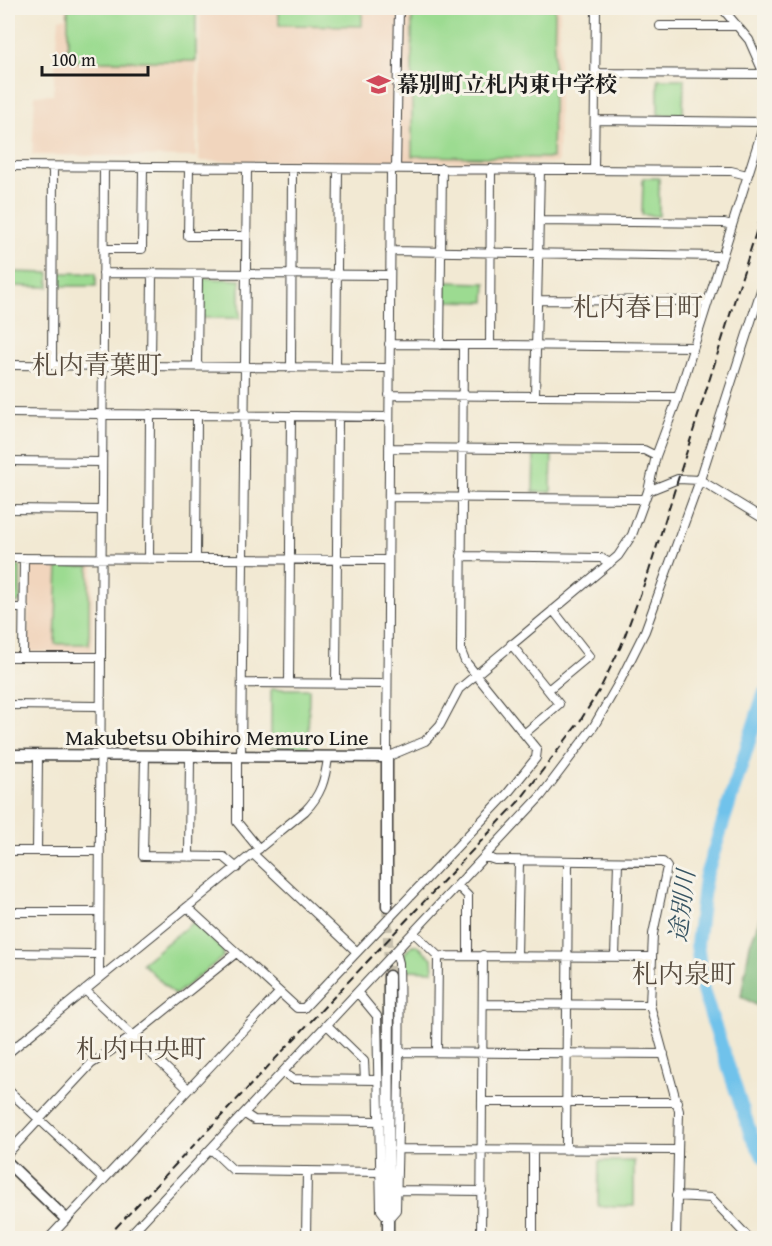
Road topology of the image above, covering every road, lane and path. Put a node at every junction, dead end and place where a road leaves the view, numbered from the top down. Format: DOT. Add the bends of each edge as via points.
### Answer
graph roads {
  1 [pos="9,8"];
  2 [pos="399,8"];
  3 [pos="596,8"];
  4 [pos="722,8"];
  5 [pos="8,24"];
  6 [pos="660,26"];
  7 [pos="738,26"];
  8 [pos="595,73"];
  9 [pos="764,74"];
  10 [pos="595,120"];
  11 [pos="765,123"];
  12 [pos="8,166"];
  13 [pos="53,167"];
  14 [pos="104,167"];
  15 [pos="143,167"];
  16 [pos="189,168"];
  17 [pos="247,168"];
  18 [pos="442,168"];
  19 [pos="292,169"];
  20 [pos="338,169"];
  21 [pos="393,169"];
  22 [pos="491,169"];
  23 [pos="540,170"];
  24 [pos="594,170"];
  25 [pos="747,175"];
  26 [pos="539,221"];
  27 [pos="732,225"];
  28 [pos="245,236"];
  29 [pos="103,249"];
  30 [pos="390,251"];
  31 [pos="441,252"];
  32 [pos="490,252"];
  33 [pos="539,252"];
  34 [pos="722,255"];
  35 [pos="103,273"];
  36 [pos="152,274"];
  37 [pos="198,274"];
  38 [pos="245,274"];
  39 [pos="291,274"];
  40 [pos="337,274"];
  41 [pos="390,275"];
  42 [pos="765,281"];
  43 [pos="538,300"];
  44 [pos="707,304"];
  45 [pos="389,344"];
  46 [pos="440,345"];
  47 [pos="463,345"];
  48 [pos="490,345"];
  49 [pos="537,346"];
  50 [pos="693,347"];
  51 [pos="8,364"];
  52 [pos="52,364"];
  53 [pos="102,365"];
  54 [pos="151,365"];
  55 [pos="197,366"];
  56 [pos="245,366"];
  57 [pos="291,366"];
  58 [pos="336,367"];
  59 [pos="389,368"];
  60 [pos="389,395"];
  61 [pos="463,396"];
  62 [pos="535,396"];
  63 [pos="678,397"];
  64 [pos="8,413"];
  65 [pos="101,414"];
  66 [pos="150,414"];
  67 [pos="197,415"];
  68 [pos="244,416"];
  69 [pos="291,416"];
  70 [pos="338,417"];
  71 [pos="389,417"];
  72 [pos="389,448"];
  73 [pos="462,449"];
  74 [pos="656,456"];
  75 [pos="8,461"];
  76 [pos="102,462"];
  77 [pos="700,480"];
  78 [pos="648,491"];
  79 [pos="389,497"];
  80 [pos="462,498"];
  81 [pos="643,500"];
  82 [pos="8,509"];
  83 [pos="101,510"];
  84 [pos="765,519"];
  85 [pos="461,556"];
  86 [pos="8,558"];
  87 [pos="24,558"];
  88 [pos="100,559"];
  89 [pos="149,559"];
  90 [pos="196,560"];
  91 [pos="242,560"];
  92 [pos="289,560"];
  93 [pos="337,560"];
  94 [pos="388,560"];
  95 [pos="610,563"];
  96 [pos="8,608"];
  97 [pos="24,608"];
  98 [pos="553,610"];
  99 [pos="512,644"];
  100 [pos="8,657"];
  101 [pos="23,657"];
  102 [pos="100,657"];
  103 [pos="475,674"];
  104 [pos="242,683"];
  105 [pos="289,683"];
  106 [pos="336,683"];
  107 [pos="387,684"];
  108 [pos="548,690"];
  109 [pos="8,705"];
  110 [pos="99,706"];
  111 [pos="524,734"];
  112 [pos="8,755"];
  113 [pos="38,756"];
  114 [pos="99,756"];
  115 [pos="145,756"];
  116 [pos="190,756"];
  117 [pos="239,757"];
  118 [pos="387,757"];
  119 [pos="328,758"];
  120 [pos="8,851"];
  121 [pos="37,851"];
  122 [pos="98,851"];
  123 [pos="256,851"];
  124 [pos="189,857"];
  125 [pos="486,857"];
  126 [pos="519,861"];
  127 [pos="568,861"];
  128 [pos="618,862"];
  129 [pos="237,867"];
  130 [pos="458,886"];
  131 [pos="387,906"];
  132 [pos="187,907"];
  133 [pos="8,912"];
  134 [pos="98,912"];
  135 [pos="414,933"];
  136 [pos="357,952"];
  137 [pos="396,952"];
  138 [pos="8,953"];
  139 [pos="237,953"];
  140 [pos="98,954"];
  141 [pos="483,955"];
  142 [pos="438,956"];
  143 [pos="468,956"];
  144 [pos="517,956"];
  145 [pos="567,957"];
  146 [pos="615,957"];
  147 [pos="651,957"];
  148 [pos="389,976"];
  149 [pos="99,979"];
  150 [pos="85,990"];
  151 [pos="279,993"];
  152 [pos="358,993"];
  153 [pos="483,1004"];
  154 [pos="567,1005"];
  155 [pos="650,1005"];
  156 [pos="328,1026"];
  157 [pos="133,1036"];
  158 [pos="401,1052"];
  159 [pos="437,1052"];
  160 [pos="8,1053"];
  161 [pos="483,1053"];
  162 [pos="566,1053"];
  163 [pos="664,1054"];
  164 [pos="284,1073"];
  165 [pos="365,1080"];
  166 [pos="378,1080"];
  167 [pos="188,1089"];
  168 [pos="8,1090"];
  169 [pos="483,1102"];
  170 [pos="678,1102"];
  171 [pos="566,1103"];
  172 [pos="245,1114"];
  173 [pos="39,1119"];
  174 [pos="381,1121"];
  175 [pos="211,1149"];
  176 [pos="397,1149"];
  177 [pos="482,1149"];
  178 [pos="533,1150"];
  179 [pos="566,1150"];
  180 [pos="678,1150"];
  181 [pos="8,1153"];
  182 [pos="8,1163"];
  183 [pos="307,1171"];
  184 [pos="381,1172"];
  185 [pos="103,1179"];
  186 [pos="396,1190"];
  187 [pos="482,1191"];
  188 [pos="676,1196"];
  189 [pos="66,1218"];
  190 [pos="388,1219"];
  191 [pos="49,1239"];
  192 [pos="127,1239"];
  193 [pos="306,1239"];
  194 [pos="388,1239"];
  195 [pos="481,1239"];
  196 [pos="533,1239"];
  197 [pos="676,1239"];
  198 [pos="749,1239"];
  1 -- 5 [label="street"];
  2 -- 21 [label="street"];
  3 -- 8 [label="street"];
  4 -- 7 [label="street"];
  6 -- 7 [label="street"];
  7 -- 9 [label="street" via="749,40"];
  8 -- 9 [label="street"];
  8 -- 10 [label="street"];
  10 -- 11 [label="street"];
  10 -- 24 [label="street"];
  11 -- 25 [label="street"];
  12 -- 13 [label="street"];
  13 -- 14 [label="street"];
  13 -- 52 [label="street"];
  14 -- 15 [label="street"];
  14 -- 29 [label="street"];
  15 -- 16 [label="street"];
  15 -- 29 [label="street" via="142,249"];
  16 -- 17 [label="street"];
  16 -- 28 [label="street" via="188,236"];
  17 -- 19 [label="street"];
  17 -- 28 [label="street"];
  18 -- 21 [label="street"];
  18 -- 22 [label="street"];
  18 -- 31 [label="street"];
  19 -- 20 [label="street"];
  19 -- 39 [label="street"];
  20 -- 21 [label="street"];
  20 -- 40 [label="street"];
  21 -- 30 [label="street"];
  22 -- 23 [label="street"];
  22 -- 32 [label="street"];
  23 -- 24 [label="street"];
  23 -- 26 [label="street"];
  24 -- 25 [label="street" via="731,171"];
  25 -- 27 [label="street"];
  26 -- 27 [label="street"];
  26 -- 33 [label="street"];
  27 -- 34 [label="street"];
  28 -- 38 [label="street"];
  29 -- 35 [label="street"];
  30 -- 31 [label="street"];
  30 -- 41 [label="street"];
  31 -- 32 [label="street"];
  31 -- 46 [label="street"];
  32 -- 33 [label="street"];
  32 -- 48 [label="street"];
  33 -- 34 [label="street"];
  33 -- 43 [label="street"];
  34 -- 44 [label="street"];
  35 -- 36 [label="street"];
  35 -- 53 [label="street"];
  36 -- 37 [label="street"];
  36 -- 54 [label="street"];
  37 -- 38 [label="street"];
  37 -- 55 [label="street"];
  38 -- 39 [label="street"];
  38 -- 56 [label="street"];
  39 -- 40 [label="street"];
  39 -- 57 [label="street"];
  40 -- 41 [label="street"];
  40 -- 58 [label="street"];
  41 -- 45 [label="street"];
  42 -- 77 [label="street"];
  43 -- 44 [label="street"];
  43 -- 49 [label="street"];
  44 -- 50 [label="street"];
  45 -- 46 [label="street"];
  45 -- 59 [label="street"];
  46 -- 47 [label="street"];
  47 -- 48 [label="street"];
  47 -- 61 [label="street"];
  48 -- 49 [label="street"];
  49 -- 50 [label="street"];
  49 -- 62 [label="street"];
  50 -- 63 [label="street"];
  51 -- 52 [label="street"];
  52 -- 53 [label="street"];
  53 -- 54 [label="street"];
  53 -- 65 [label="street"];
  54 -- 55 [label="street"];
  55 -- 56 [label="street"];
  56 -- 57 [label="street"];
  56 -- 68 [label="street"];
  57 -- 58 [label="street"];
  58 -- 59 [label="street"];
  59 -- 60 [label="street"];
  60 -- 61 [label="street"];
  60 -- 71 [label="street"];
  61 -- 62 [label="street"];
  61 -- 73 [label="street"];
  62 -- 63 [label="street"];
  63 -- 74 [label="street"];
  64 -- 65 [label="street"];
  65 -- 66 [label="street"];
  65 -- 76 [label="street"];
  66 -- 67 [label="street"];
  66 -- 89 [label="street"];
  67 -- 68 [label="street"];
  67 -- 90 [label="street"];
  68 -- 69 [label="street"];
  68 -- 91 [label="street"];
  69 -- 70 [label="street"];
  69 -- 92 [label="street"];
  70 -- 71 [label="street"];
  70 -- 93 [label="street"];
  71 -- 72 [label="street"];
  72 -- 73 [label="street"];
  72 -- 79 [label="street"];
  73 -- 74 [label="street" via="644,450"];
  73 -- 80 [label="street"];
  74 -- 78 [label="street"];
  75 -- 76 [label="street"];
  76 -- 83 [label="street"];
  77 -- 78 [label="street" via="678,479"];
  77 -- 84 [label="street"];
  77 -- 125 [label="street" via="645,632 621,679 569,761"];
  78 -- 81 [label="street"];
  79 -- 80 [label="street"];
  79 -- 94 [label="street"];
  80 -- 81 [label="street"];
  80 -- 85 [label="street"];
  81 -- 95 [label="street" via="632,535"];
  82 -- 83 [label="street"];
  83 -- 88 [label="street"];
  85 -- 95 [label="street" via="601,558"];
  85 -- 103 [label="street" via="461,651"];
  86 -- 87 [label="street"];
  87 -- 88 [label="street"];
  87 -- 97 [label="street"];
  88 -- 89 [label="street"];
  88 -- 102 [label="street"];
  89 -- 90 [label="street"];
  90 -- 91 [label="street"];
  91 -- 92 [label="street"];
  91 -- 104 [label="street"];
  92 -- 93 [label="street"];
  92 -- 105 [label="street"];
  93 -- 94 [label="street"];
  93 -- 106 [label="street"];
  94 -- 107 [label="street"];
  95 -- 98 [label="street"];
  96 -- 97 [label="street"];
  97 -- 101 [label="street"];
  98 -- 99 [label="street"];
  98 -- 108 [label="street" via="589,657"];
  99 -- 103 [label="street"];
  99 -- 108 [label="street"];
  100 -- 101 [label="street"];
  101 -- 102 [label="street"];
  102 -- 110 [label="street"];
  103 -- 111 [label="street"];
  103 -- 118 [label="street" via="454,695 440,725 425,741"];
  104 -- 105 [label="street"];
  104 -- 117 [label="street"];
  105 -- 106 [label="street"];
  106 -- 107 [label="street"];
  107 -- 118 [label="street"];
  108 -- 111 [label="street" via="559,704"];
  109 -- 110 [label="street"];
  110 -- 114 [label="street"];
  111 -- 136 [label="street" via="537,750 536,758 507,794"];
  112 -- 113 [label="main road, Makubetsu Obihiro Memuro Line"];
  113 -- 114 [label="main road, Makubetsu Obihiro Memuro Line"];
  113 -- 121 [label="street"];
  114 -- 115 [label="main road, Makubetsu Obihiro Memuro Line"];
  114 -- 122 [label="street"];
  115 -- 116 [label="main road, Makubetsu Obihiro Memuro Line"];
  115 -- 124 [label="street" via="144,856"];
  116 -- 117 [label="main road, Makubetsu Obihiro Memuro Line"];
  116 -- 124 [label="street"];
  117 -- 119 [label="main road, Makubetsu Obihiro Memuro Line"];
  117 -- 123 [label="street" via="237,822"];
  118 -- 119 [label="main road, Makubetsu Obihiro Memuro Line"];
  118 -- 131 [label="main road, Makubetsu Obihiro Memuro Line"];
  119 -- 123 [label="street" via="326,779 314,802"];
  120 -- 121 [label="street"];
  121 -- 122 [label="street"];
  122 -- 134 [label="street"];
  123 -- 129 [label="street"];
  123 -- 136 [label="street"];
  124 -- 129 [label="street" via="224,857"];
  125 -- 126 [label="street"];
  125 -- 130 [label="street"];
  126 -- 127 [label="street"];
  126 -- 144 [label="street"];
  127 -- 128 [label="street"];
  127 -- 145 [label="street"];
  128 -- 146 [label="street"];
  128 -- 147 [label="street" via="663,862 667,867"];
  129 -- 132 [label="street"];
  130 -- 135 [label="street"];
  130 -- 143 [label="street" via="468,896"];
  132 -- 139 [label="street"];
  132 -- 149 [label="street"];
  133 -- 134 [label="street"];
  134 -- 140 [label="street"];
  135 -- 137 [label="street"];
  135 -- 142 [label="street"];
  136 -- 151 [label="street" via="304,1008 297,1008"];
  137 -- 152 [label="street"];
  137 -- 158 [label="street"];
  138 -- 140 [label="street"];
  139 -- 151 [label="street"];
  139 -- 157 [label="street"];
  140 -- 149 [label="street"];
  141 -- 143 [label="street"];
  141 -- 144 [label="street"];
  141 -- 153 [label="street"];
  142 -- 143 [label="street"];
  142 -- 159 [label="street"];
  144 -- 145 [label="street"];
  145 -- 146 [label="street"];
  145 -- 154 [label="street"];
  146 -- 147 [label="street"];
  147 -- 155 [label="street"];
  148 -- 190 [label="main road"];
  149 -- 150 [label="street"];
  150 -- 157 [label="street"];
  150 -- 160 [label="street"];
  151 -- 167 [label="street"];
  152 -- 156 [label="street"];
  152 -- 166 [label="street" via="377,1016"];
  153 -- 154 [label="street"];
  153 -- 161 [label="street"];
  154 -- 155 [label="street"];
  154 -- 162 [label="street"];
  155 -- 163 [label="street"];
  156 -- 164 [label="street"];
  156 -- 165 [label="street" via="364,1060"];
  157 -- 167 [label="street"];
  157 -- 173 [label="street" via="91,1064"];
  158 -- 159 [label="street"];
  158 -- 176 [label="street"];
  159 -- 161 [label="street"];
  161 -- 162 [label="street"];
  161 -- 169 [label="street"];
  162 -- 163 [label="street"];
  162 -- 171 [label="street"];
  163 -- 170 [label="street"];
  164 -- 165 [label="street" via="293,1079"];
  164 -- 172 [label="street"];
  165 -- 166 [label="street"];
  166 -- 174 [label="street"];
  167 -- 185 [label="street"];
  168 -- 173 [label="street"];
  169 -- 171 [label="street"];
  169 -- 177 [label="street"];
  170 -- 171 [label="street"];
  170 -- 180 [label="street"];
  171 -- 179 [label="street"];
  172 -- 174 [label="street" via="254,1120"];
  172 -- 175 [label="street"];
  173 -- 181 [label="street"];
  173 -- 185 [label="street"];
  174 -- 184 [label="street"];
  175 -- 183 [label="street" via="233,1170"];
  175 -- 192 [label="street"];
  176 -- 177 [label="street"];
  176 -- 186 [label="street"];
  177 -- 178 [label="street"];
  177 -- 187 [label="street"];
  178 -- 179 [label="street"];
  178 -- 196 [label="street"];
  179 -- 180 [label="street"];
  180 -- 188 [label="street"];
  182 -- 189 [label="main road"];
  183 -- 184 [label="street"];
  183 -- 193 [label="street"];
  184 -- 190 [label="street" via="381,1210"];
  185 -- 189 [label="street"];
  186 -- 187 [label="street"];
  186 -- 190 [label="street" via="396,1210"];
  187 -- 195 [label="street"];
  188 -- 197 [label="street"];
  188 -- 198 [label="street" via="711,1198"];
  189 -- 191 [label="street"];
  190 -- 194 [label="main road"];
}
